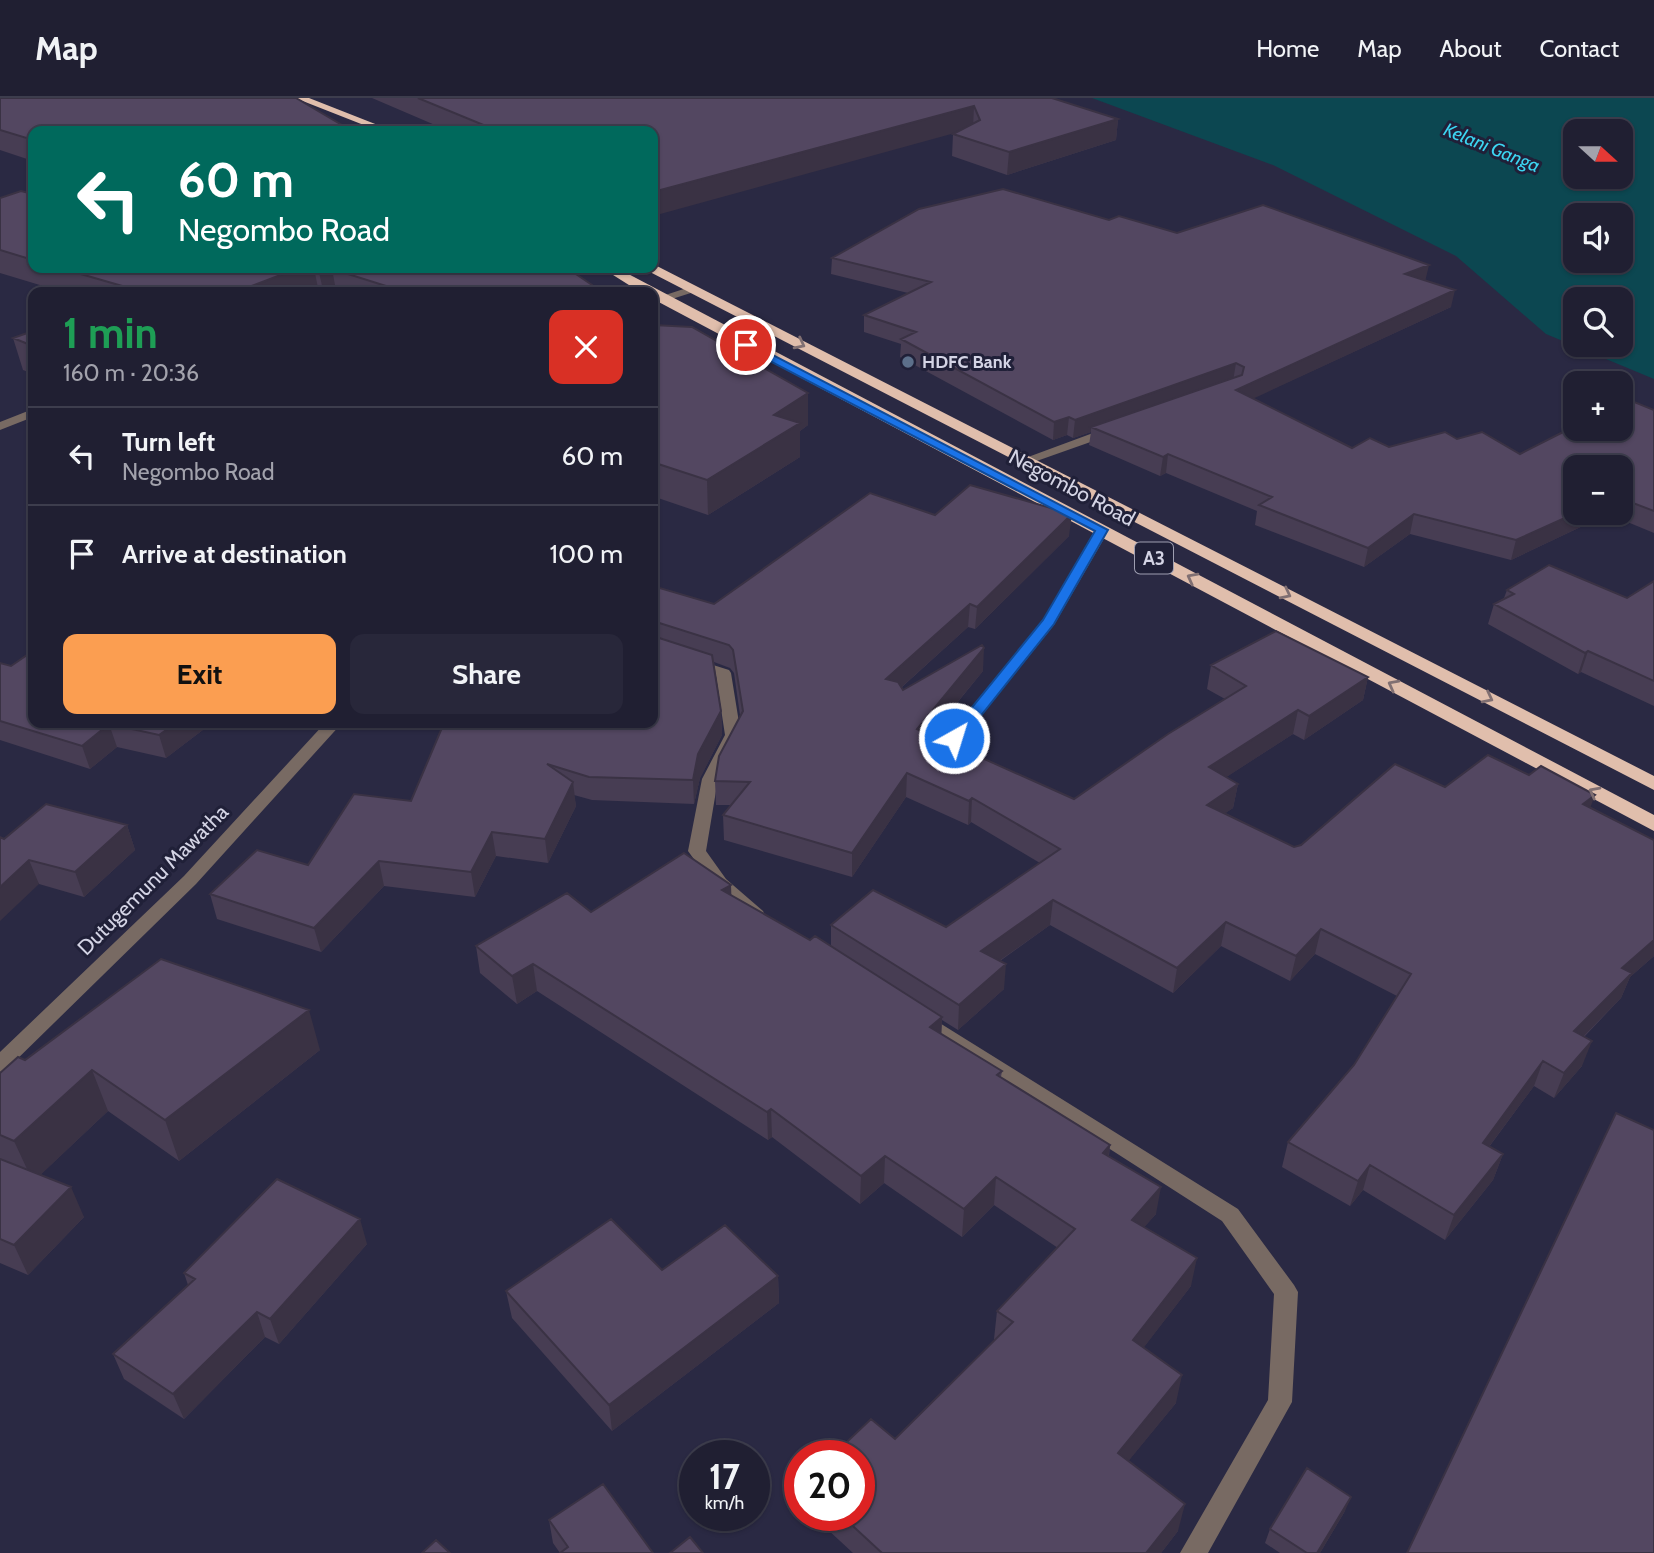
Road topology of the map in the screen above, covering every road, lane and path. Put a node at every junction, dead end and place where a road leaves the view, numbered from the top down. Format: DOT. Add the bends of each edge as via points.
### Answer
graph roads {
  1 [pos="300,98"];
  2 [pos="377,126"];
  3 [pos="658,271"];
  4 [pos="381,273"];
  5 [pos="616,273"];
  6 [pos="343,287"];
  7 [pos="638,287"];
  8 [pos="692,289"];
  9 [pos="658,296"];
  10 [pos="658,299"];
  11 [pos="28,415"];
  12 [pos="1130,424"];
  13 [pos="0,426"];
  14 [pos="1026,460"];
  15 [pos="1102,530"];
  16 [pos="658,653"];
  17 [pos="329,728"];
  18 [pos="954,738"];
  19 [pos="1654,784"];
  20 [pos="1654,824"];
  21 [pos="777,928"];
  22 [pos="902,1007"];
  23 [pos="0,1064"];
  24 [pos="1193,1553"];
  1 -- 2 [label="highway"];
  3 -- 8 [label="highway, Negombo Road / A3"];
  4 -- 6 [label="street"];
  5 -- 7 [label="highway, Negombo Road / A3"];
  8 -- 9 [label="street"];
  8 -- 14 [label="highway, Negombo Road / A3, one-way"];
  10 -- 15 [label="highway, Negombo Road / A3"];
  11 -- 13 [label="street"];
  12 -- 14 [label="street"];
  14 -- 19 [label="highway, Negombo Road / A3, one-way"];
  15 -- 18 [label="street" via="1049,622"];
  20 -- 15 [label="highway, Negombo Road / A3, one-way"];
  16 -- 21 [label="street" via="723,673 733,735 710,779 697,850 720,883"];
  17 -- 23 [label="street, Dutugemunu Mawatha" via="190,880"];
  22 -- 24 [label="street" via="1230,1215 1286,1292 1280,1402"];
}
